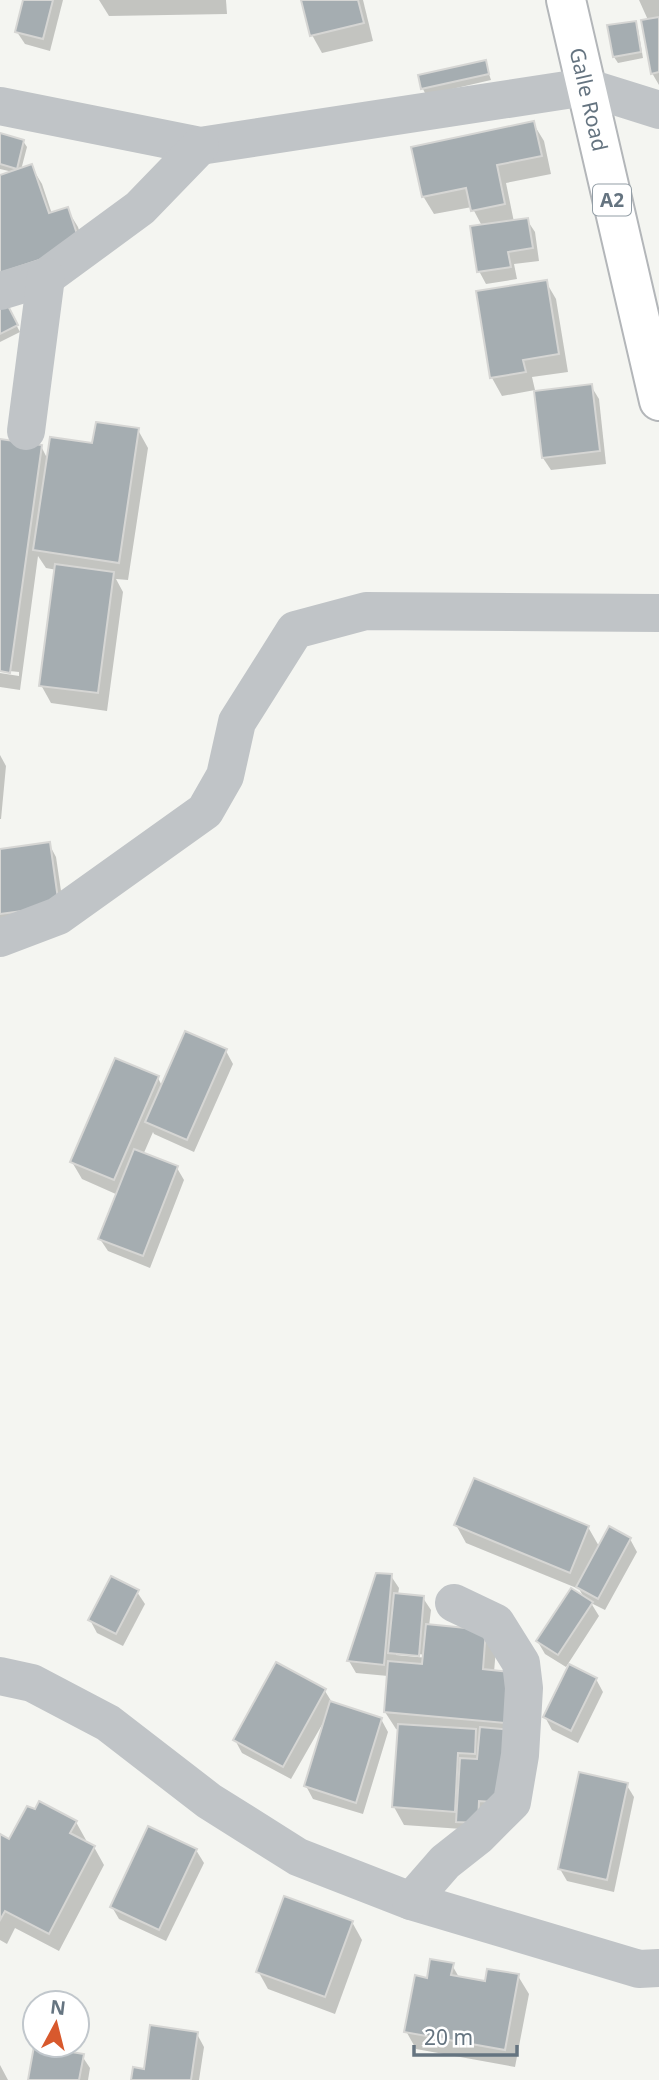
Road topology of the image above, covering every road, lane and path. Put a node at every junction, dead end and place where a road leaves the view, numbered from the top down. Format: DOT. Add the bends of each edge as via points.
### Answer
graph roads {
  1 [pos="566,0"];
  2 [pos="586,88"];
  3 [pos="0,106"];
  4 [pos="659,110"];
  5 [pos="200,146"];
  6 [pos="46,277"];
  7 [pos="0,291"];
  8 [pos="659,401"];
  9 [pos="26,431"];
  10 [pos="659,613"];
  11 [pos="0,938"];
  12 [pos="454,1603"];
  13 [pos="0,1676"];
  14 [pos="411,1901"];
  15 [pos="659,1968"];
  1 -- 2 [label="highway, Galle Road / A2"];
  2 -- 4 [label="street"];
  2 -- 5 [label="street"];
  2 -- 8 [label="highway, Galle Road / A2"];
  3 -- 5 [label="street"];
  5 -- 6 [label="street" via="140,208"];
  6 -- 7 [label="street"];
  6 -- 9 [label="street"];
  10 -- 11 [label="street" via="366,611 296,630 237,722 225,776 205,811 58,916"];
  12 -- 14 [label="street" via="496,1623 520,1663 524,1688 520,1755 512,1802 445,1861"];
  13 -- 14 [label="street" via="32,1683 108,1723 209,1801 299,1857"];
  14 -- 15 [label="street" via="639,1969"];
}
